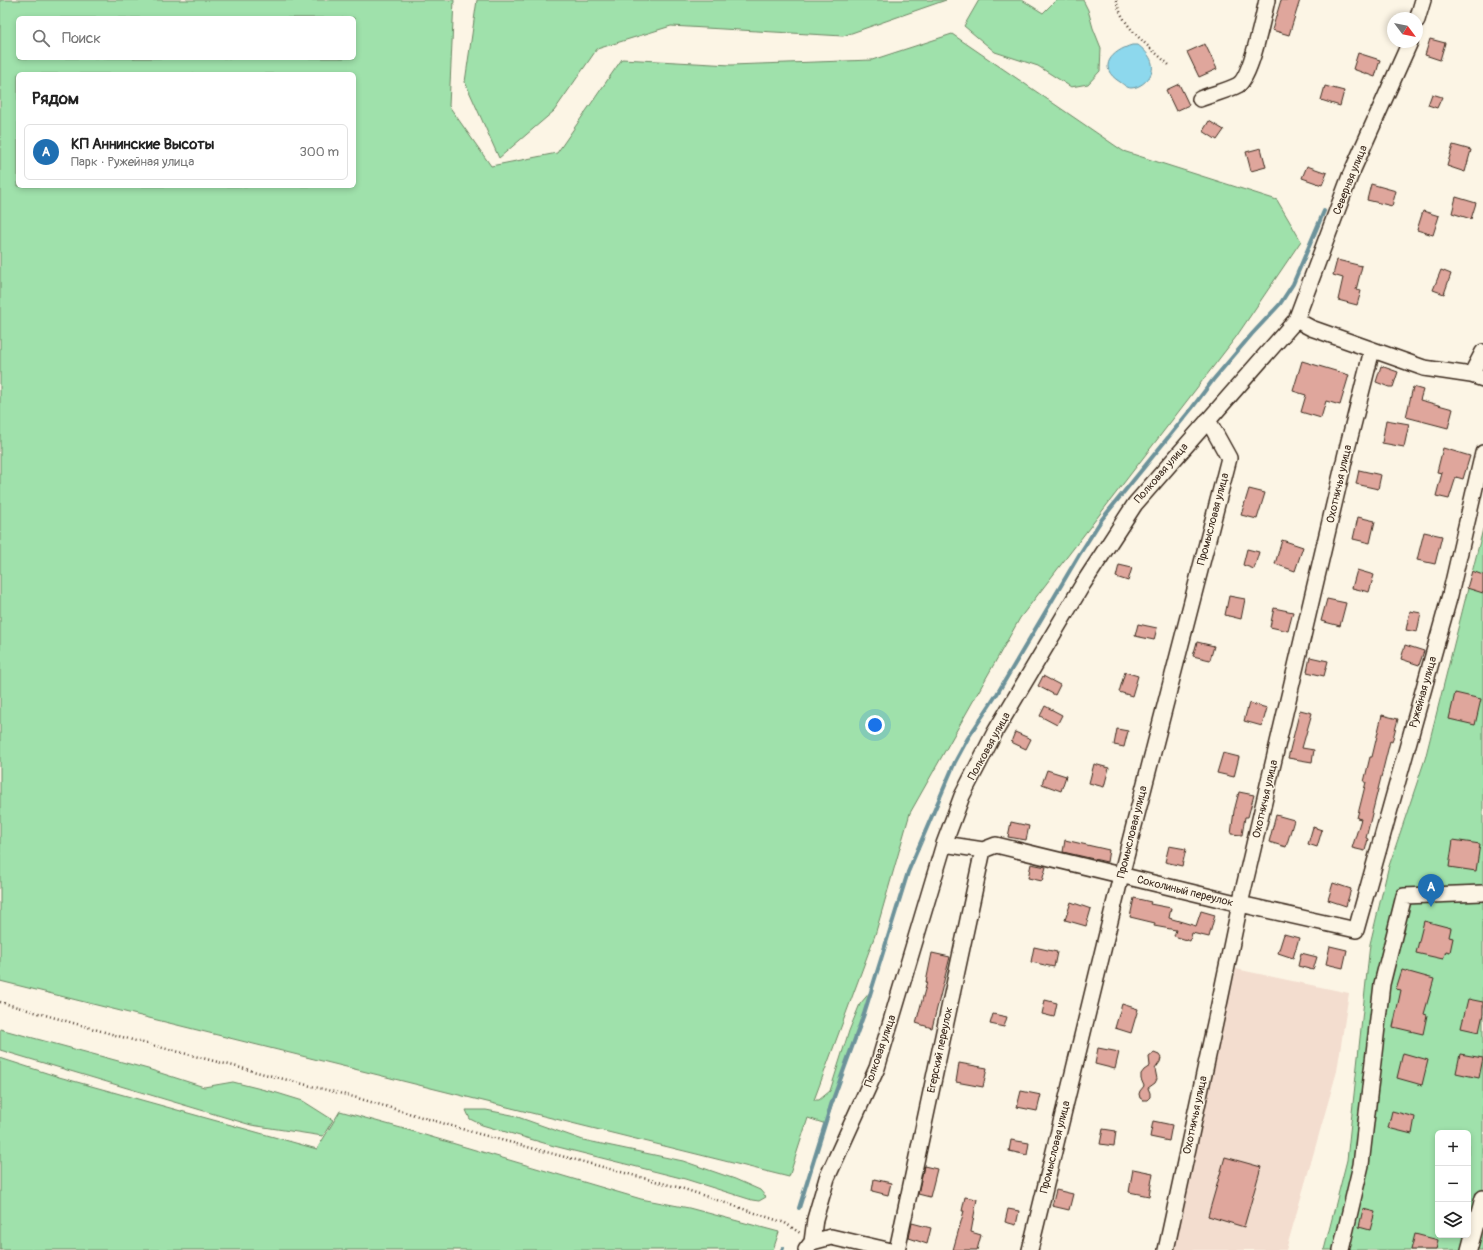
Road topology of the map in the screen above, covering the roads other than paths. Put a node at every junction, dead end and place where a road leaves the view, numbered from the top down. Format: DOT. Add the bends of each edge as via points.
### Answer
graph roads {
  1 [pos="1267,0"];
  2 [pos="1423,0"];
  3 [pos="1419,12"];
  4 [pos="1407,48"];
  5 [pos="1200,99"];
  6 [pos="1296,320"];
  7 [pos="1372,350"];
  8 [pos="1483,352"];
  9 [pos="1477,377"];
  10 [pos="1208,420"];
  11 [pos="1483,453"];
  12 [pos="944,844"];
  13 [pos="983,850"];
  14 [pos="1121,876"];
  15 [pos="1483,893"];
  16 [pos="1240,904"];
  17 [pos="1356,930"];
  18 [pos="1483,1198"];
  19 [pos="809,1246"];
  20 [pos="888,1250"];
  21 [pos="897,1250"];
  22 [pos="1030,1250"];
  23 [pos="1166,1250"];
  24 [pos="1341,1250"];
  25 [pos="1469,1250"];
  1 -- 5 [label="street" via="1246,76 1238,84"];
  2 -- 3 [label="street"];
  4 -- 6 [label="street, Северная улица" via="1350,176"];
  6 -- 7 [label="street"];
  6 -- 10 [label="street, Полковая улица"];
  7 -- 9 [label="street" via="1424,368"];
  7 -- 16 [label="street, Охотничья улица"];
  8 -- 9 [label="street"];
  10 -- 12 [label="street, Полковая улица" via="1135,504 1083,584 995,732 962,796"];
  10 -- 14 [label="street, Промысловая улица" via="1229,458"];
  11 -- 17 [label="street, Ружейная улица" via="1450,596"];
  12 -- 13 [label="street, Соколиный переулок"];
  12 -- 19 [label="street, Полковая улица" via="877,1068 827,1178"];
  13 -- 14 [label="street, Соколиный переулок" via="996,845"];
  13 -- 21 [label="street, Егерский переулок"];
  14 -- 16 [label="street, Соколиный переулок"];
  14 -- 22 [label="street, Промысловая улица"];
  15 -- 24 [label="street" via="1404,896 1382,984 1361,1165"];
  16 -- 17 [label="street, Соколиный переулок"];
  16 -- 23 [label="street, Охотничья улица"];
  18 -- 25 [label="street"];
  19 -- 20 [label="street" via="832,1237"];
}
